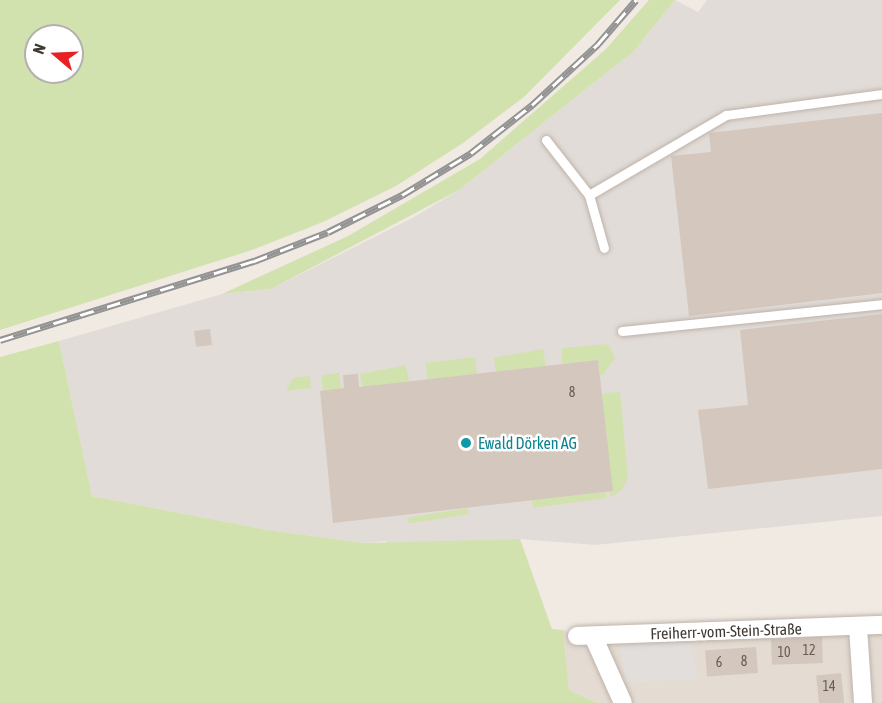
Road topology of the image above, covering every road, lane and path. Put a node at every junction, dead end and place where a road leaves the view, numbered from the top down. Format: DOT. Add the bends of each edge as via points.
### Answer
graph roads {
  1 [pos="882,94"];
  2 [pos="546,140"];
  3 [pos="589,195"];
  4 [pos="604,248"];
  5 [pos="882,304"];
  6 [pos="622,331"];
  7 [pos="882,625"];
  8 [pos="858,627"];
  9 [pos="623,703"];
  10 [pos="863,703"];
  1 -- 3 [label="lane" via="726,115"];
  2 -- 3 [label="lane"];
  3 -- 4 [label="lane"];
  5 -- 6 [label="lane"];
  7 -- 8 [label="street, Freiherr-vom-Stein-Straße"];
  8 -- 9 [label="street, Freiherr-vom-Stein-Straße" via="585,636"];
  8 -- 10 [label="street"];
}
